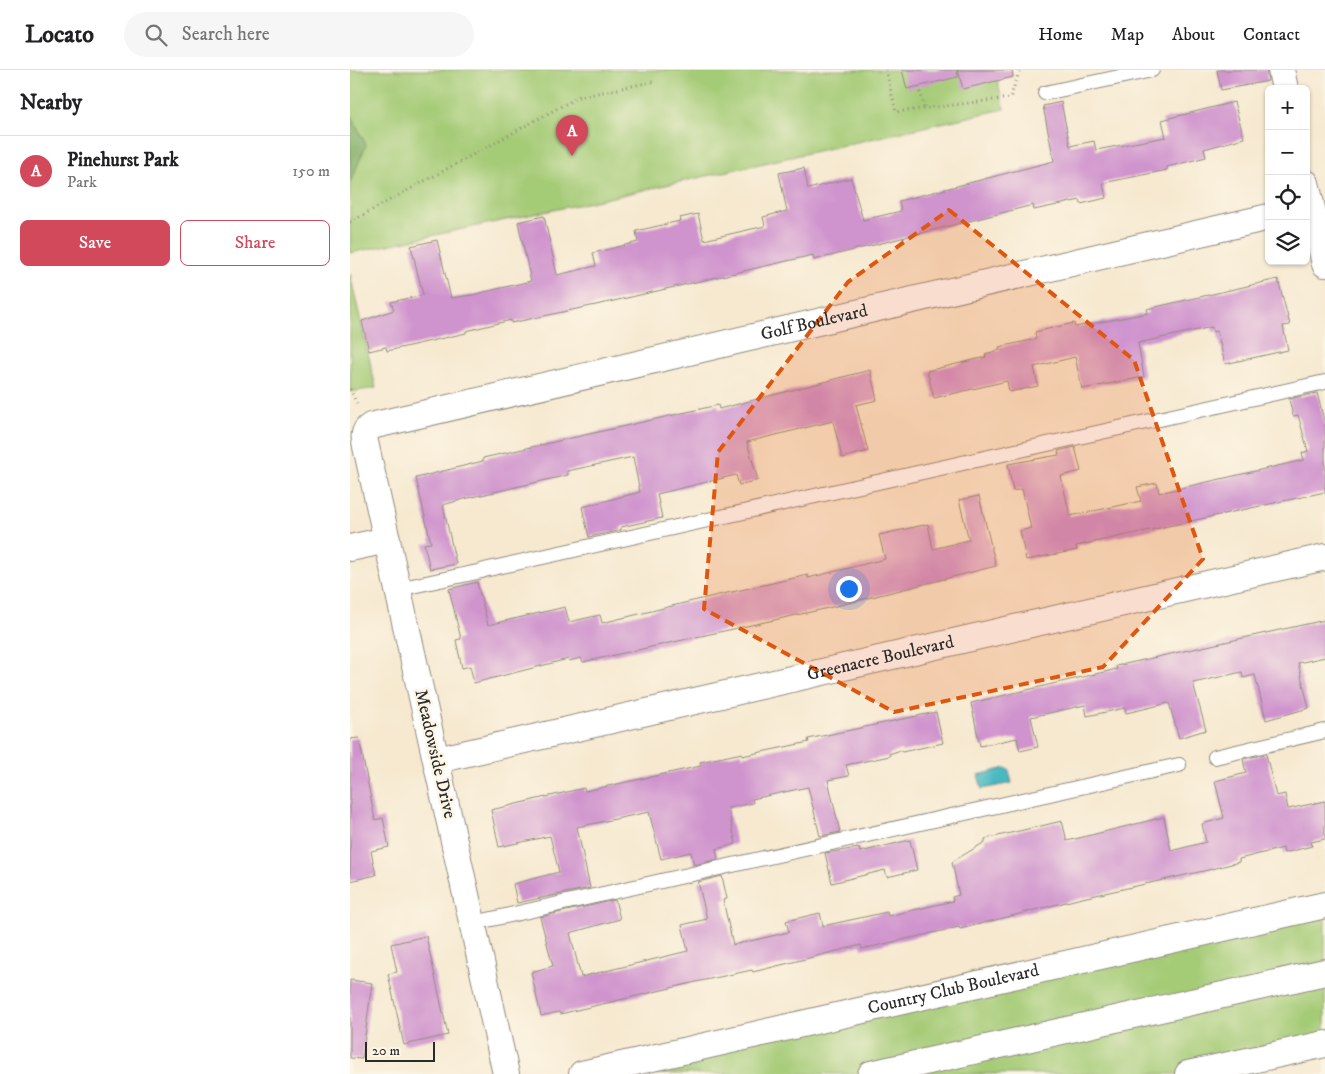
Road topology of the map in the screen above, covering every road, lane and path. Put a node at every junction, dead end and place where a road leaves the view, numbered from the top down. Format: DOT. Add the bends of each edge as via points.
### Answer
graph roads {
  1 [pos="886,70"];
  2 [pos="1020,70"];
  3 [pos="1152,70"];
  4 [pos="1280,70"];
  5 [pos="656,80"];
  6 [pos="1284,85"];
  7 [pos="919,87"];
  8 [pos="1045,93"];
  9 [pos="925,109"];
  10 [pos="1312,201"];
  11 [pos="1265,218"];
  12 [pos="350,222"];
  13 [pos="1325,264"];
  14 [pos="1325,382"];
  15 [pos="364,435"];
  16 [pos="387,540"];
  17 [pos="350,548"];
  18 [pos="1325,556"];
  19 [pos="398,589"];
  20 [pos="1325,731"];
  21 [pos="1215,757"];
  22 [pos="437,760"];
  23 [pos="1179,765"];
  24 [pos="1325,905"];
  25 [pos="474,923"];
  26 [pos="1325,972"];
  27 [pos="1325,1044"];
  28 [pos="506,1074"];
  29 [pos="582,1074"];
  30 [pos="871,1074"];
  31 [pos="1188,1074"];
  1 -- 9 [label="path" via="896,112"];
  2 -- 9 [label="path" via="1010,98"];
  3 -- 8 [label="lane"];
  4 -- 6 [label="street"];
  5 -- 12 [label="path" via="578,98"];
  7 -- 9 [label="path"];
  10 -- 13 [label="street"];
  11 -- 15 [label="street, Golf Boulevard" via="371,426"];
  14 -- 19 [label="lane"];
  15 -- 16 [label="street, Meadowside Drive"];
  16 -- 17 [label="street"];
  16 -- 19 [label="street, Meadowside Drive"];
  18 -- 22 [label="street, Greenacre Boulevard"];
  19 -- 22 [label="street, Meadowside Drive"];
  20 -- 21 [label="lane"];
  22 -- 25 [label="street, Meadowside Drive"];
  23 -- 25 [label="lane"];
  24 -- 29 [label="street, Country Club Boulevard"];
  25 -- 28 [label="street, Meadowside Drive"];
  26 -- 30 [label="street"];
  27 -- 31 [label="street"];
}
